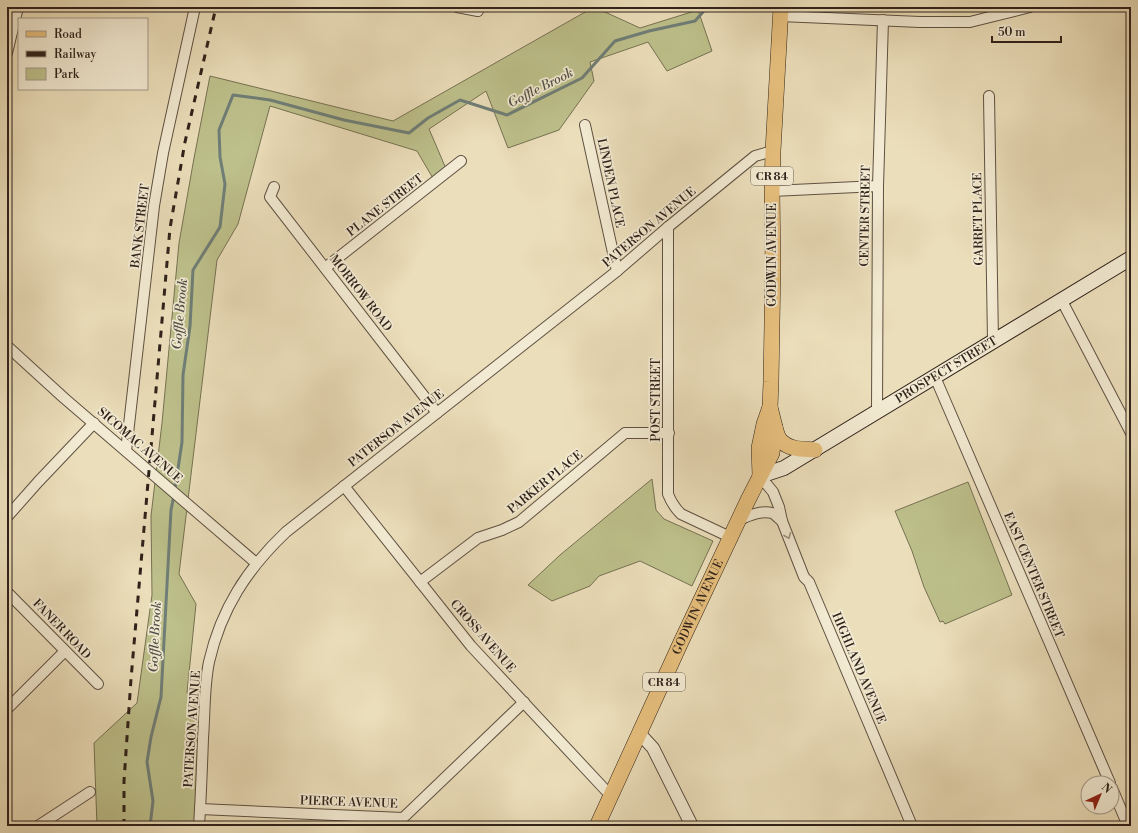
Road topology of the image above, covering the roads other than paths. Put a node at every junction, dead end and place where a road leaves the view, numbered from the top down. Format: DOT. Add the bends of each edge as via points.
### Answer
graph roads {
  1 [pos="18,7"];
  2 [pos="195,7"];
  3 [pos="456,7"];
  4 [pos="1030,7"];
  5 [pos="478,9"];
  6 [pos="781,11"];
  7 [pos="883,20"];
  8 [pos="7,53"];
  9 [pos="988,96"];
  10 [pos="585,125"];
  11 [pos="773,151"];
  12 [pos="461,161"];
  13 [pos="878,186"];
  14 [pos="274,187"];
  15 [pos="772,191"];
  16 [pos="668,227"];
  17 [pos="1131,258"];
  18 [pos="325,268"];
  19 [pos="616,271"];
  20 [pos="1062,301"];
  21 [pos="993,341"];
  22 [pos="7,346"];
  23 [pos="935,377"];
  24 [pos="770,407"];
  25 [pos="877,412"];
  26 [pos="437,413"];
  27 [pos="94,423"];
  28 [pos="774,427"];
  29 [pos="669,433"];
  30 [pos="1131,433"];
  31 [pos="815,450"];
  32 [pos="126,451"];
  33 [pos="760,476"];
  34 [pos="344,486"];
  35 [pos="7,517"];
  36 [pos="739,520"];
  37 [pos="782,521"];
  38 [pos="730,537"];
  39 [pos="256,563"];
  40 [pos="420,582"];
  41 [pos="7,592"];
  42 [pos="65,651"];
  43 [pos="98,684"];
  44 [pos="524,702"];
  45 [pos="7,709"];
  46 [pos="640,734"];
  47 [pos="1107,775"];
  48 [pos="90,792"];
  49 [pos="611,796"];
  50 [pos="1120,807"];
  51 [pos="200,809"];
  52 [pos="356,816"];
  53 [pos="405,822"];
  54 [pos="38,826"];
  55 [pos="199,826"];
  56 [pos="352,826"];
  57 [pos="597,826"];
  58 [pos="692,826"];
  59 [pos="912,826"];
  60 [pos="1128,826"];
  1 -- 8 [label="street"];
  2 -- 32 [label="street, BANK STREET" via="154,206"];
  3 -- 5 [label="street"];
  4 -- 7 [label="street" via="970,22"];
  6 -- 7 [label="street"];
  6 -- 11 [label="main road, GODWIN AVENUE / CR 84"];
  7 -- 13 [label="street, CENTER STREET"];
  9 -- 21 [label="street, GARRET PLACE"];
  10 -- 19 [label="street, LINDEN PLACE"];
  11 -- 15 [label="main road, GODWIN AVENUE / CR 84"];
  11 -- 16 [label="street, PATERSON AVENUE" via="755,156"];
  12 -- 18 [label="street, PLANE STREET"];
  13 -- 15 [label="street"];
  13 -- 25 [label="street, CENTER STREET"];
  14 -- 18 [label="street, MORROW ROAD" via="270,197"];
  15 -- 24 [label="main road, GODWIN AVENUE / CR 84"];
  16 -- 19 [label="street, PATERSON AVENUE"];
  16 -- 29 [label="street, POST STREET"];
  17 -- 20 [label="main road, PROSPECT STREET"];
  18 -- 26 [label="street, MORROW ROAD"];
  19 -- 26 [label="street, PATERSON AVENUE"];
  20 -- 21 [label="main road, PROSPECT STREET"];
  20 -- 30 [label="street"];
  21 -- 23 [label="main road, PROSPECT STREET"];
  22 -- 27 [label="street, SICOMAC AVENUE"];
  23 -- 25 [label="main road, PROSPECT STREET"];
  23 -- 47 [label="street, EAST CENTER STREET"];
  24 -- 28 [label="main road, GODWIN AVENUE / CR 84"];
  24 -- 33 [label="main road, GODWIN AVENUE / CR 84" via="759,448"];
  25 -- 31 [label="main road, PROSPECT STREET"];
  26 -- 34 [label="street, PATERSON AVENUE"];
  27 -- 32 [label="street, SICOMAC AVENUE"];
  27 -- 35 [label="street"];
  28 -- 31 [label="main road" via="780,440 788,446"];
  28 -- 33 [label="main road, GODWIN AVENUE / CR 84" via="772,453"];
  29 -- 38 [label="street, POST STREET" via="668,494 675,508 681,514"];
  29 -- 40 [label="street, PARKER PLACE" via="625,433 519,522 478,538"];
  31 -- 33 [label="main road, PROSPECT STREET" via="784,468"];
  32 -- 39 [label="street, SICOMAC AVENUE"];
  33 -- 36 [label="main road, GODWIN AVENUE / CR 84"];
  33 -- 37 [label="street, HIGHLAND AVENUE" via="773,492"];
  34 -- 39 [label="street, PATERSON AVENUE" via="286,532"];
  34 -- 40 [label="street, CROSS AVENUE"];
  36 -- 37 [label="street" via="763,512 772,513"];
  36 -- 38 [label="main road, GODWIN AVENUE / CR 84"];
  37 -- 59 [label="street, HIGHLAND AVENUE, one-way"];
  38 -- 46 [label="main road, GODWIN AVENUE / CR 84"];
  39 -- 51 [label="street, PATERSON AVENUE" via="228,608 209,662"];
  40 -- 44 [label="street, CROSS AVENUE" via="471,646"];
  41 -- 42 [label="street, FANER ROAD"];
  42 -- 43 [label="street, FANER ROAD"];
  42 -- 45 [label="street"];
  44 -- 49 [label="street, CROSS AVENUE"];
  44 -- 53 [label="street, PIERCE AVENUE"];
  46 -- 49 [label="main road, GODWIN AVENUE / CR 84"];
  46 -- 58 [label="street" via="653,748"];
  48 -- 54 [label="street"];
  49 -- 57 [label="main road, GODWIN AVENUE / CR 84"];
  50 -- 60 [label="street"];
  51 -- 52 [label="street, PIERCE AVENUE"];
  51 -- 55 [label="street, PATERSON AVENUE"];
  52 -- 53 [label="street, PIERCE AVENUE"];
  52 -- 56 [label="street"];
}
